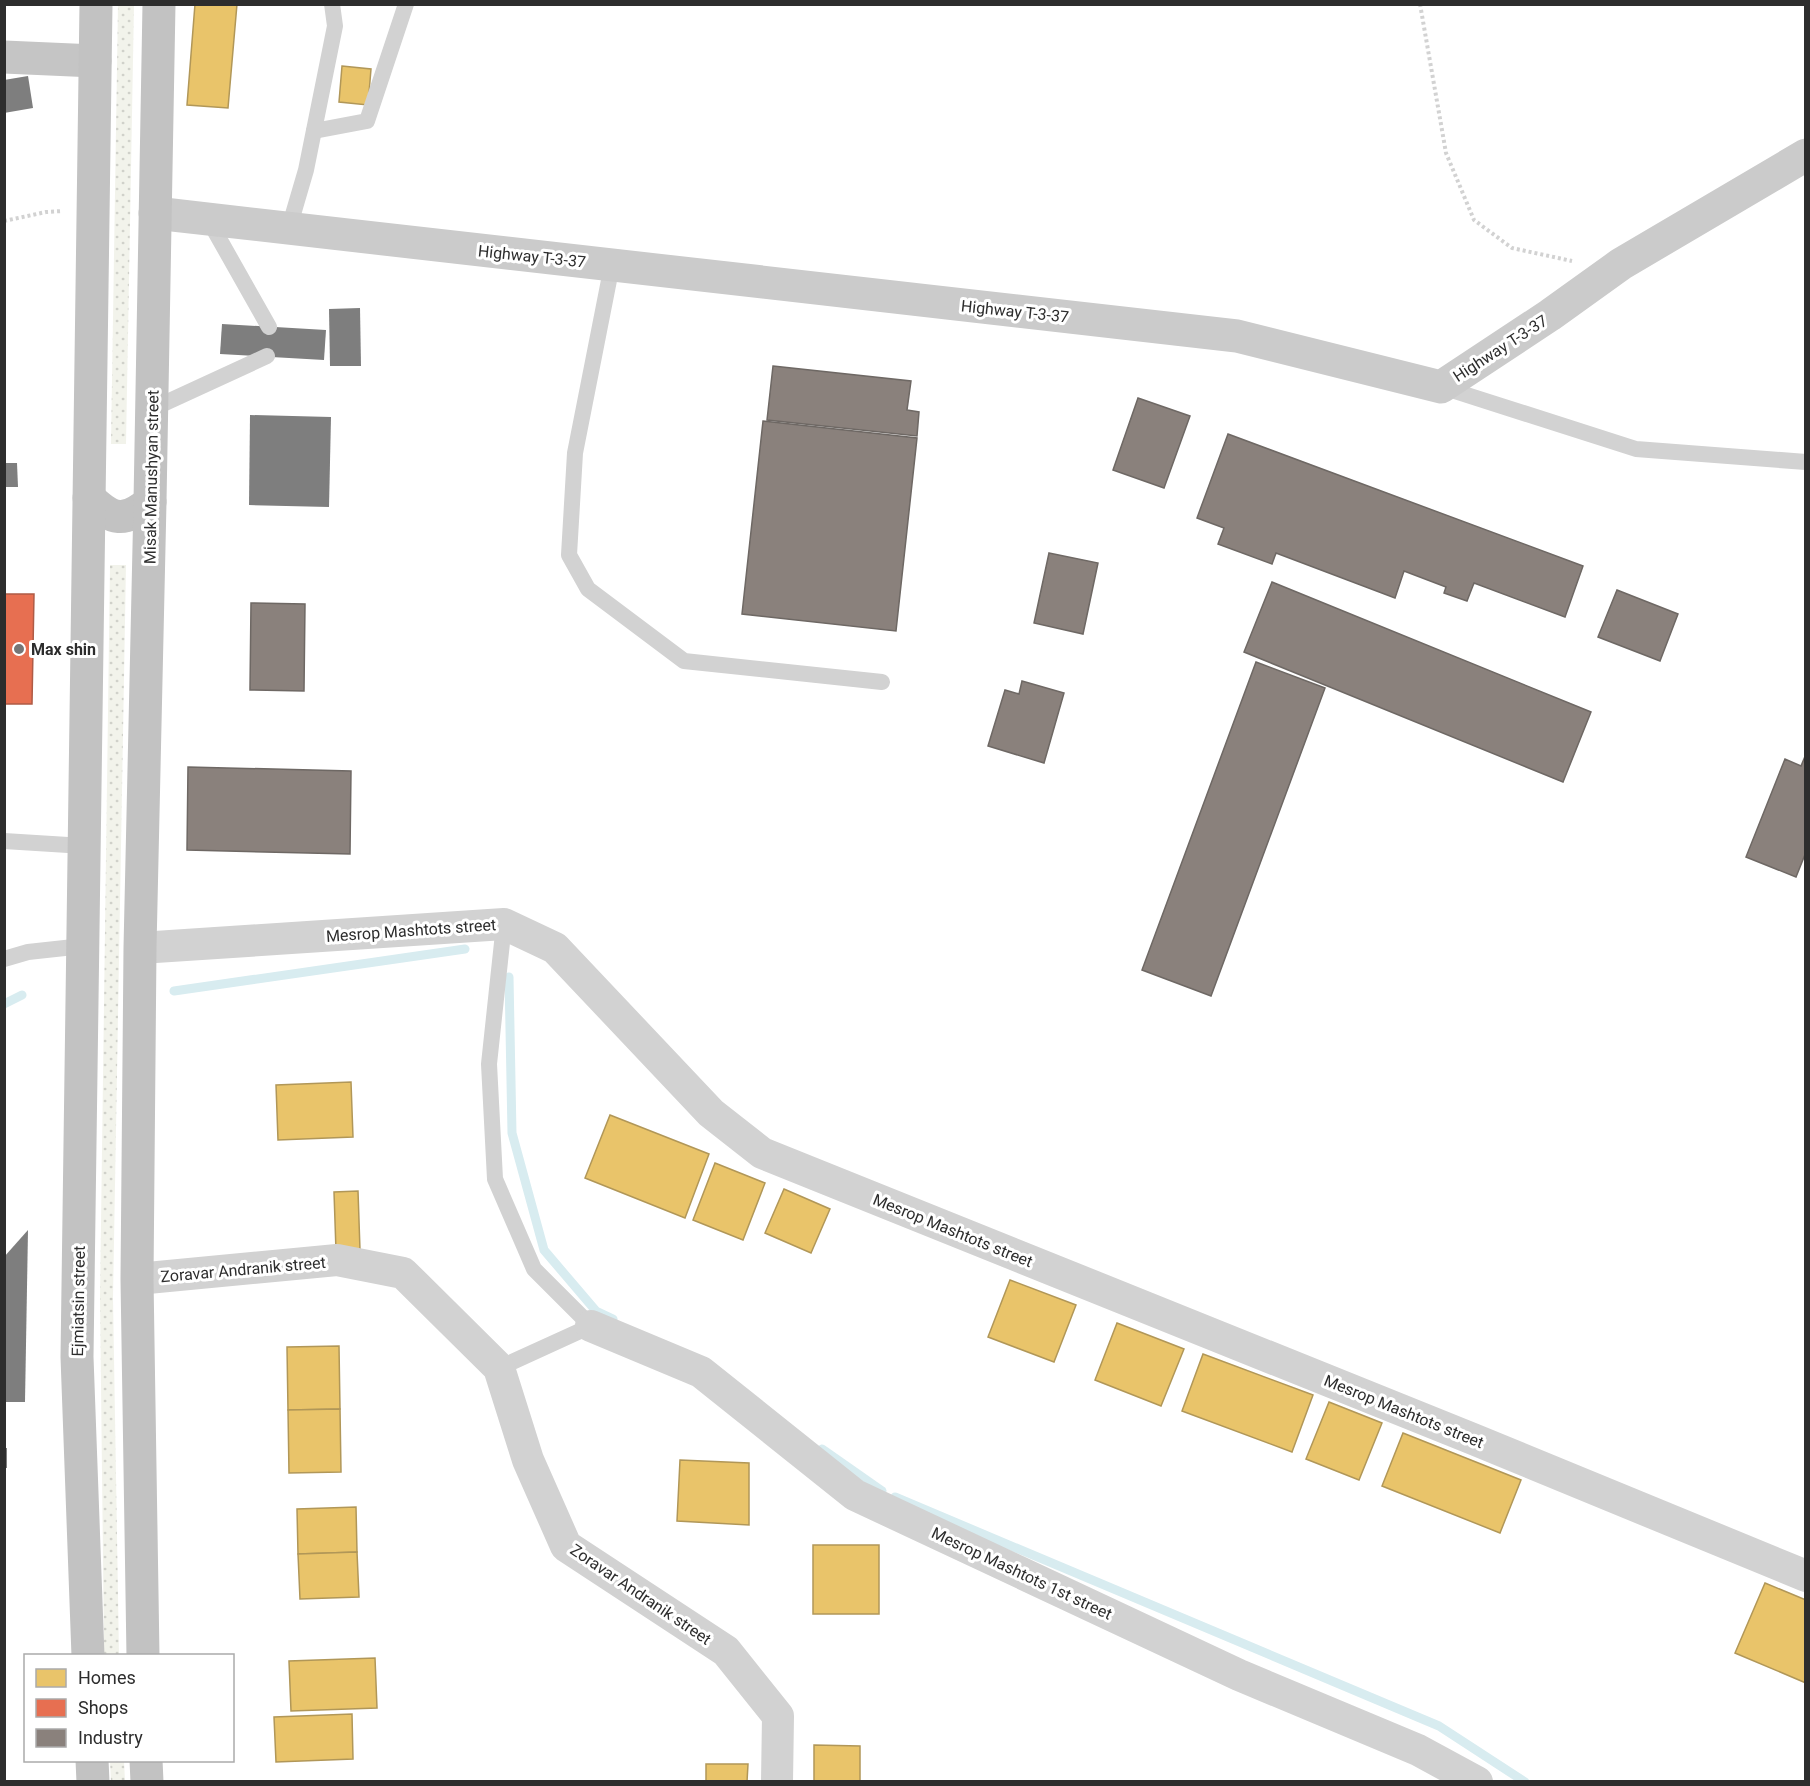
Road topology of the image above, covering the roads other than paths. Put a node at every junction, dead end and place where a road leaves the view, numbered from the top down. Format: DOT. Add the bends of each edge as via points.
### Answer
graph roads {
  1 [pos="96,4"];
  2 [pos="159,4"];
  3 [pos="332,4"];
  4 [pos="406,4"];
  5 [pos="4,57"];
  6 [pos="95,61"];
  7 [pos="314,131"];
  8 [pos="1806,155"];
  9 [pos="155,213"];
  10 [pos="208,219"];
  11 [pos="289,228"];
  12 [pos="612,265"];
  13 [pos="269,327"];
  14 [pos="267,356"];
  15 [pos="1441,387"];
  16 [pos="152,409"];
  17 [pos="1806,462"];
  18 [pos="89,498"];
  19 [pos="150,502"];
  20 [pos="882,682"];
  21 [pos="4,841"];
  22 [pos="84,846"];
  23 [pos="504,924"];
  24 [pos="83,946"];
  25 [pos="140,948"];
  26 [pos="4,958"];
  27 [pos="137,1279"];
  28 [pos="591,1326"];
  29 [pos="499,1368"];
  30 [pos="1806,1576"];
  31 [pos="88,1654"];
  32 [pos="144,1654"];
  33 [pos="92,1762"];
  34 [pos="146,1762"];
  35 [pos="93,1782"];
  36 [pos="147,1782"];
  37 [pos="777,1782"];
  38 [pos="1477,1782"];
  1 -- 6 [label="highway"];
  2 -- 9 [label="highway, Misak Manushyan street"];
  3 -- 7 [label="lane" via="335,26"];
  4 -- 7 [label="lane" via="367,121"];
  5 -- 6 [label="main road"];
  6 -- 18 [label="highway"];
  7 -- 11 [label="lane"];
  8 -- 15 [label="main road, Highway T-3-37" via="1622,264"];
  9 -- 10 [label="main road, Highway T-3-37"];
  9 -- 16 [label="highway, Misak Manushyan street"];
  10 -- 11 [label="main road, Highway T-3-37"];
  10 -- 13 [label="lane"];
  11 -- 12 [label="main road, Highway T-3-37"];
  12 -- 15 [label="main road, Highway T-3-37" via="1237,336"];
  12 -- 20 [label="lane" via="575,453 569,555 588,589 684,661"];
  14 -- 16 [label="lane"];
  15 -- 17 [label="lane" via="1636,449"];
  16 -- 19 [label="highway, Misak Manushyan street"];
  18 -- 19 [label="highway" via="103,511 121,517 130,516"];
  18 -- 22 [label="highway"];
  19 -- 25 [label="highway, Misak Manushyan street"];
  21 -- 22 [label="lane"];
  22 -- 24 [label="highway"];
  23 -- 25 [label="street, Mesrop Mashtots street"];
  23 -- 28 [label="lane" via="489,1064 495,1179 534,1269"];
  23 -- 30 [label="street, Mesrop Mashtots street" via="555,948 711,1113 762,1154"];
  24 -- 26 [label="lane"];
  24 -- 31 [label="highway, Ejmiatsin street" via="77,1357"];
  25 -- 27 [label="highway"];
  27 -- 29 [label="street, Zoravar Andranik street" via="337,1260 403,1272"];
  27 -- 32 [label="highway"];
  28 -- 29 [label="lane"];
  28 -- 38 [label="street, Mesrop Mashtots 1st street" via="701,1372 855,1495 1239,1675 1418,1750"];
  29 -- 37 [label="street, Zoravar Andranik street" via="528,1460 566,1546 726,1651 778,1716"];
  33 -- 35 [label="highway"];
  34 -- 36 [label="highway"];
}
